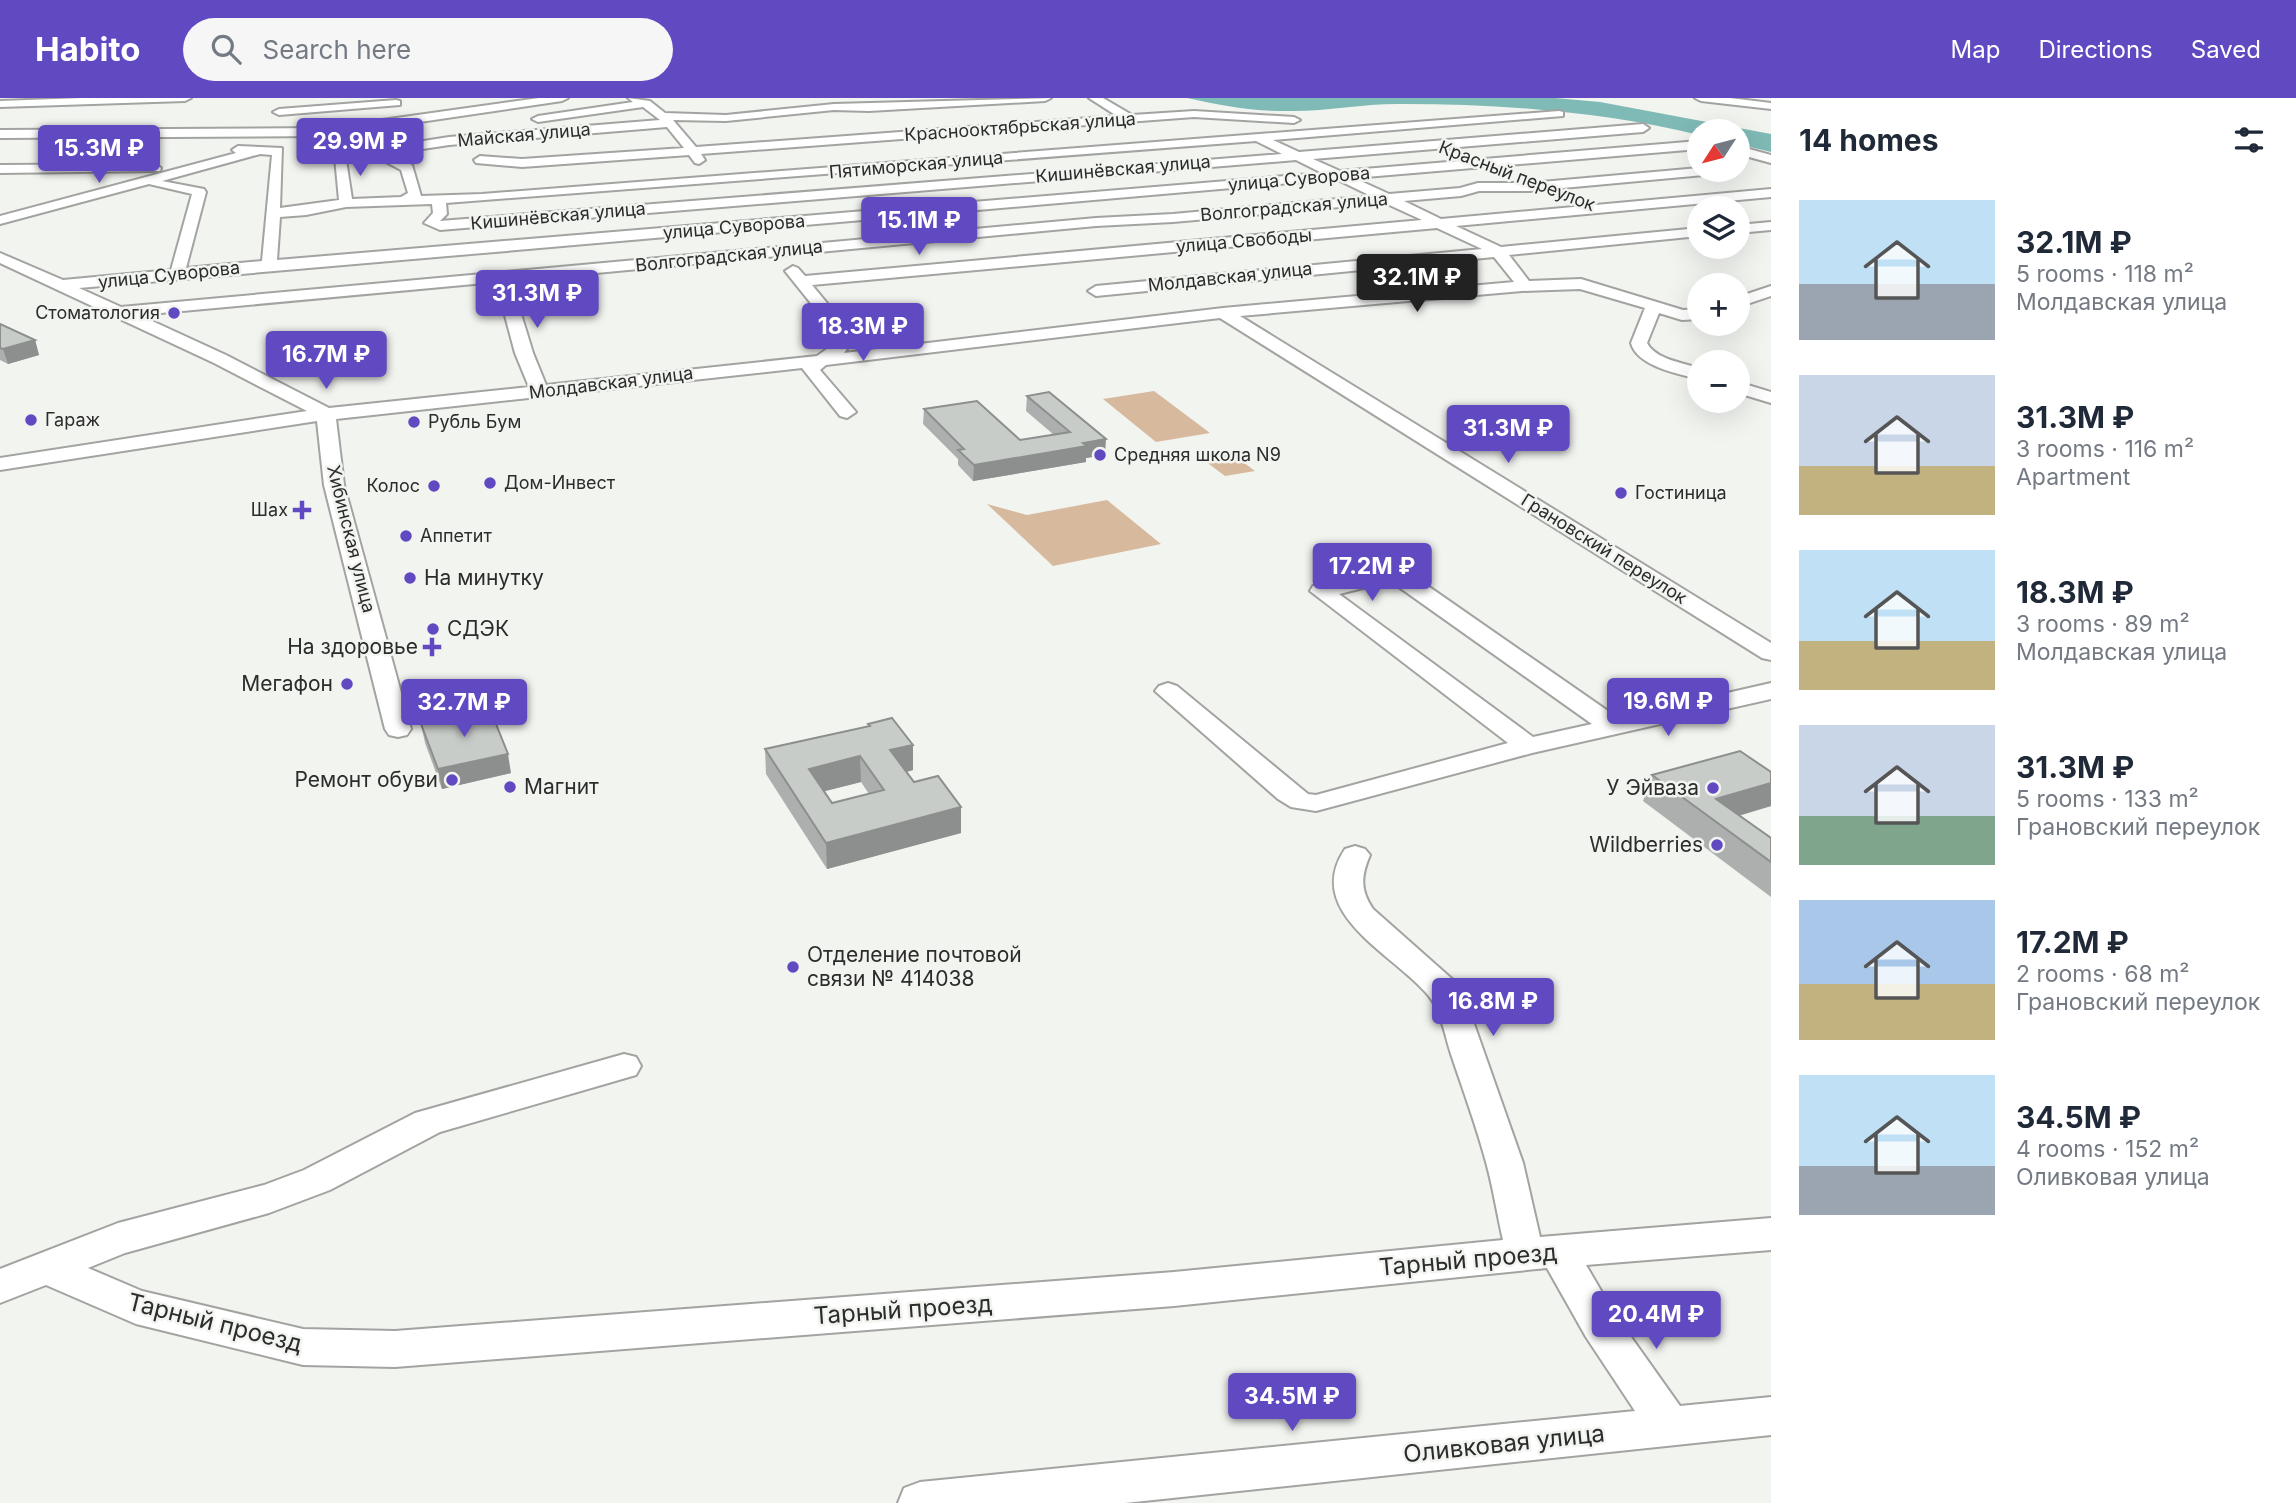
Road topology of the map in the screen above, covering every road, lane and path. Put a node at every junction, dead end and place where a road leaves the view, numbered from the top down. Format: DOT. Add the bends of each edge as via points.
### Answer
graph roads {
  1 [pos="185,98"];
  2 [pos="362,98"];
  3 [pos="562,98"];
  4 [pos="858,98"];
  5 [pos="1045,98"];
  6 [pos="1095,98"];
  7 [pos="1701,98"];
  8 [pos="415,100"];
  9 [pos="640,101"];
  10 [pos="0,104"];
  11 [pos="374,105"];
  12 [pos="1771,106"];
  13 [pos="869,108"];
  14 [pos="270,113"];
  15 [pos="1571,116"];
  16 [pos="1157,117"];
  17 [pos="1130,119"];
  18 [pos="1303,119"];
  19 [pos="406,120"];
  20 [pos="527,120"];
  21 [pos="667,120"];
  22 [pos="514,122"];
  23 [pos="1389,128"];
  24 [pos="325,132"];
  25 [pos="0,134"];
  26 [pos="435,134"];
  27 [pos="1677,134"];
  28 [pos="903,135"];
  29 [pos="1687,136"];
  30 [pos="1259,138"];
  31 [pos="449,141"];
  32 [pos="1211,142"];
  33 [pos="1439,144"];
  34 [pos="361,145"];
  35 [pos="1687,146"];
  36 [pos="691,149"];
  37 [pos="209,150"];
  38 [pos="263,150"];
  39 [pos="377,152"];
  40 [pos="1750,153"];
  41 [pos="1296,155"];
  42 [pos="1771,159"];
  43 [pos="938,163"];
  44 [pos="1481,163"];
  45 [pos="1771,165"];
  46 [pos="1750,167"];
  47 [pos="198,168"];
  48 [pos="0,169"];
  49 [pos="1115,169"];
  50 [pos="105,171"];
  51 [pos="1687,172"];
  52 [pos="1338,176"];
  53 [pos="481,179"];
  54 [pos="145,181"];
  55 [pos="714,181"];
  56 [pos="960,182"];
  57 [pos="1538,185"];
  58 [pos="1142,192"];
  59 [pos="1771,193"];
  60 [pos="1387,199"];
  61 [pos="439,201"];
  62 [pos="732,201"];
  63 [pos="401,202"];
  64 [pos="346,203"];
  65 [pos="989,205"];
  66 [pos="1601,208"];
  67 [pos="273,213"];
  68 [pos="1173,218"];
  69 [pos="0,220"];
  70 [pos="488,222"];
  71 [pos="1438,223"];
  72 [pos="753,225"];
  73 [pos="1771,226"];
  74 [pos="1750,228"];
  75 [pos="1019,230"];
  76 [pos="1687,233"];
  77 [pos="1671,234"];
  78 [pos="1192,246"];
  79 [pos="1496,250"];
  80 [pos="776,251"];
  81 [pos="0,257"];
  82 [pos="1055,258"];
  83 [pos="269,265"];
  84 [pos="177,274"];
  85 [pos="1240,276"];
  86 [pos="503,279"];
  87 [pos="802,281"];
  88 [pos="1086,283"];
  89 [pos="61,285"];
  90 [pos="1522,285"];
  91 [pos="1771,291"];
  92 [pos="1750,298"];
  93 [pos="1654,306"];
  94 [pos="120,312"];
  95 [pos="1223,313"];
  96 [pos="1687,314"];
  97 [pos="1133,324"];
  98 [pos="847,337"];
  99 [pos="891,352"];
  100 [pos="819,361"];
  101 [pos="1687,370"];
  102 [pos="540,391"];
  103 [pos="1750,391"];
  104 [pos="1771,398"];
  105 [pos="847,412"];
  106 [pos="326,414"];
  107 [pos="0,464"];
  108 [pos="1771,653"];
  109 [pos="1168,691"];
  110 [pos="1771,691"];
  111 [pos="1614,727"];
  112 [pos="398,729"];
  113 [pos="1528,746"];
  114 [pos="1355,855"];
  115 [pos="624,1066"];
  116 [pos="1771,1234"];
  117 [pos="1542,1252"];
  118 [pos="46,1267"];
  119 [pos="0,1286"];
  120 [pos="1771,1416"];
  121 [pos="1670,1427"];
  122 [pos="920,1503"];
  1 -- 10 [label="street"];
  2 -- 11 [label="street"];
  3 -- 19 [label="street"];
  4 -- 13 [label="street"];
  5 -- 13 [label="street, Майская улица"];
  6 -- 17 [label="street"];
  7 -- 12 [label="street"];
  8 -- 11 [label="street"];
  9 -- 20 [label="street"];
  9 -- 21 [label="street"];
  11 -- 14 [label="street"];
  11 -- 19 [label="street"];
  13 -- 21 [label="street, Майская улица"];
  13 -- 28 [label="street"];
  15 -- 23 [label="street, Пятиморская улица"];
  15 -- 23 [label="street, Красный переулок" via="1489,107 1359,118"];
  15 -- 33 [label="street, Кишинёвская улица" via="1649,129"];
  16 -- 17 [label="street, Краснооктябрьская улица"];
  16 -- 18 [label="street, Краснооктябрьская улица" via="1203,114"];
  16 -- 32 [label="street"];
  17 -- 28 [label="street, Краснооктябрьская улица"];
  19 -- 24 [label="street"];
  19 -- 26 [label="street"];
  21 -- 31 [label="street, Майская улица"];
  21 -- 36 [label="street"];
  22 -- 26 [label="street"];
  23 -- 30 [label="street, Пятиморская улица"];
  23 -- 33 [label="street, Красный переулок" via="1419,142"];
  24 -- 25 [label="street"];
  24 -- 34 [label="street"];
  24 -- 38 [label="street"];
  26 -- 31 [label="street"];
  26 -- 34 [label="street"];
  27 -- 29 [label="street"];
  28 -- 36 [label="street, Краснооктябрьская улица"];
  28 -- 43 [label="street"];
  30 -- 32 [label="street, Пятиморская улица"];
  30 -- 41 [label="street"];
  31 -- 39 [label="street, Майская улица"];
  31 -- 53 [label="street"];
  32 -- 43 [label="street, Пятиморская улица"];
  33 -- 41 [label="street, Кишинёвская улица"];
  33 -- 44 [label="street, Красный переулок"];
  34 -- 39 [label="street"];
  34 -- 64 [label="street" via="338,150"];
  35 -- 44 [label="street, улица Суворова"];
  36 -- 53 [label="street, Краснооктябрьская улица" via="511,163"];
  36 -- 55 [label="street"];
  37 -- 38 [label="street"];
  38 -- 47 [label="street"];
  38 -- 67 [label="street" via="278,150"];
  39 -- 63 [label="street" via="407,168 415,195"];
  40 -- 42 [label="street"];
  41 -- 49 [label="street, Кишинёвская улица"];
  41 -- 52 [label="street"];
  43 -- 55 [label="street, Пятиморская улица"];
  43 -- 56 [label="street"];
  44 -- 52 [label="street, улица Суворова"];
  44 -- 57 [label="street, Красный переулок"];
  45 -- 46 [label="street"];
  47 -- 48 [label="street"];
  47 -- 54 [label="street"];
  49 -- 56 [label="street, Кишинёвская улица"];
  49 -- 58 [label="street"];
  50 -- 54 [label="street"];
  51 -- 57 [label="street, Волгоградская улица"];
  52 -- 58 [label="street, улица Суворова"];
  52 -- 60 [label="street"];
  53 -- 55 [label="street, Пятиморская улица"];
  53 -- 61 [label="street, Пятиморская улица"];
  53 -- 70 [label="street"];
  54 -- 69 [label="street"];
  54 -- 84 [label="street" via="199,192"];
  55 -- 62 [label="street"];
  56 -- 62 [label="street, Кишинёвская улица"];
  56 -- 65 [label="street"];
  57 -- 60 [label="street, Волгоградская улица" via="1478,187"];
  57 -- 66 [label="street, Красный переулок"];
  58 -- 65 [label="street, улица Суворова"];
  58 -- 68 [label="street"];
  59 -- 66 [label="street, улица Свободы"];
  60 -- 68 [label="street, Волгоградская улица"];
  60 -- 71 [label="street"];
  61 -- 63 [label="street, Пятиморская улица"];
  61 -- 70 [label="street, Кишинёвская улица" via="440,214 431,223 435,226"];
  62 -- 70 [label="street, Кишинёвская улица"];
  62 -- 72 [label="street"];
  63 -- 64 [label="street, Пятиморская улица"];
  64 -- 67 [label="street, Пятиморская улица"];
  65 -- 72 [label="street, улица Суворова"];
  65 -- 75 [label="street"];
  66 -- 71 [label="street, улица Свободы"];
  66 -- 77 [label="street, Красный переулок"];
  67 -- 83 [label="street"];
  68 -- 75 [label="street, Волгоградская улица"];
  68 -- 78 [label="street" via="1162,223"];
  71 -- 78 [label="street, улица Свободы"];
  71 -- 79 [label="street"];
  72 -- 80 [label="street"];
  72 -- 83 [label="street, улица Суворова"];
  73 -- 74 [label="street"];
  75 -- 80 [label="street, Волгоградская улица"];
  75 -- 82 [label="street"];
  76 -- 77 [label="street, Молдавская улица"];
  77 -- 79 [label="street, Молдавская улица"];
  78 -- 82 [label="street, улица Свободы"];
  78 -- 85 [label="street"];
  79 -- 85 [label="street, Молдавская улица"];
  79 -- 90 [label="street"];
  80 -- 86 [label="street, Волгоградская улица"];
  80 -- 87 [label="street"];
  81 -- 89 [label="street"];
  82 -- 87 [label="street, улица Свободы"];
  82 -- 88 [label="street"];
  83 -- 84 [label="street, улица Суворова"];
  84 -- 89 [label="street, улица Суворова"];
  85 -- 88 [label="street, Молдавская улица"];
  86 -- 94 [label="street, Волгоградская улица"];
  86 -- 102 [label="street"];
  87 -- 98 [label="street"];
  88 -- 97 [label="street"];
  89 -- 94 [label="street"];
  90 -- 93 [label="street, Молдавская улица" via="1581,284"];
  90 -- 95 [label="street, Молдавская улица"];
  91 -- 92 [label="street"];
  93 -- 96 [label="street, Молдавская улица"];
  93 -- 101 [label="street" via="1639,342 1641,350"];
  94 -- 106 [label="street"];
  95 -- 97 [label="street, Молдавская улица"];
  95 -- 108 [label="street, Грановский переулок"];
  97 -- 99 [label="street, Молдавская улица"];
  98 -- 99 [label="street"];
  98 -- 100 [label="street" via="842,346"];
  99 -- 100 [label="street, Молдавская улица"];
  100 -- 102 [label="street, Молдавская улица"];
  100 -- 105 [label="street" via="810,369"];
  102 -- 106 [label="street, Молдавская улица"];
  103 -- 104 [label="street"];
  106 -- 107 [label="street, Молдавская улица"];
  106 -- 112 [label="street, Хибинская улица" via="334,485"];
  109 -- 113 [label="street" via="1288,793 1309,803"];
  110 -- 111 [label="street"];
  111 -- 113 [label="street"];
  111 -- 113 [label="street" via="1400,578 1384,576 1321,591"];
  114 -- 117 [label="street" via="1346,887 1361,913 1444,990 1450,1001 1505,1163"];
  115 -- 118 [label="street" via="428,1122 363,1158 281,1193 118,1239"];
  116 -- 117 [label="street, Тарный проезд"];
  117 -- 118 [label="street, Тарный проезд" via="1174,1289 395,1349 303,1347 136,1307"];
  117 -- 121 [label="street" via="1600,1325"];
  118 -- 119 [label="street"];
  120 -- 121 [label="street, Оливковая улица"];
  121 -- 122 [label="street, Оливковая улица"];
}
